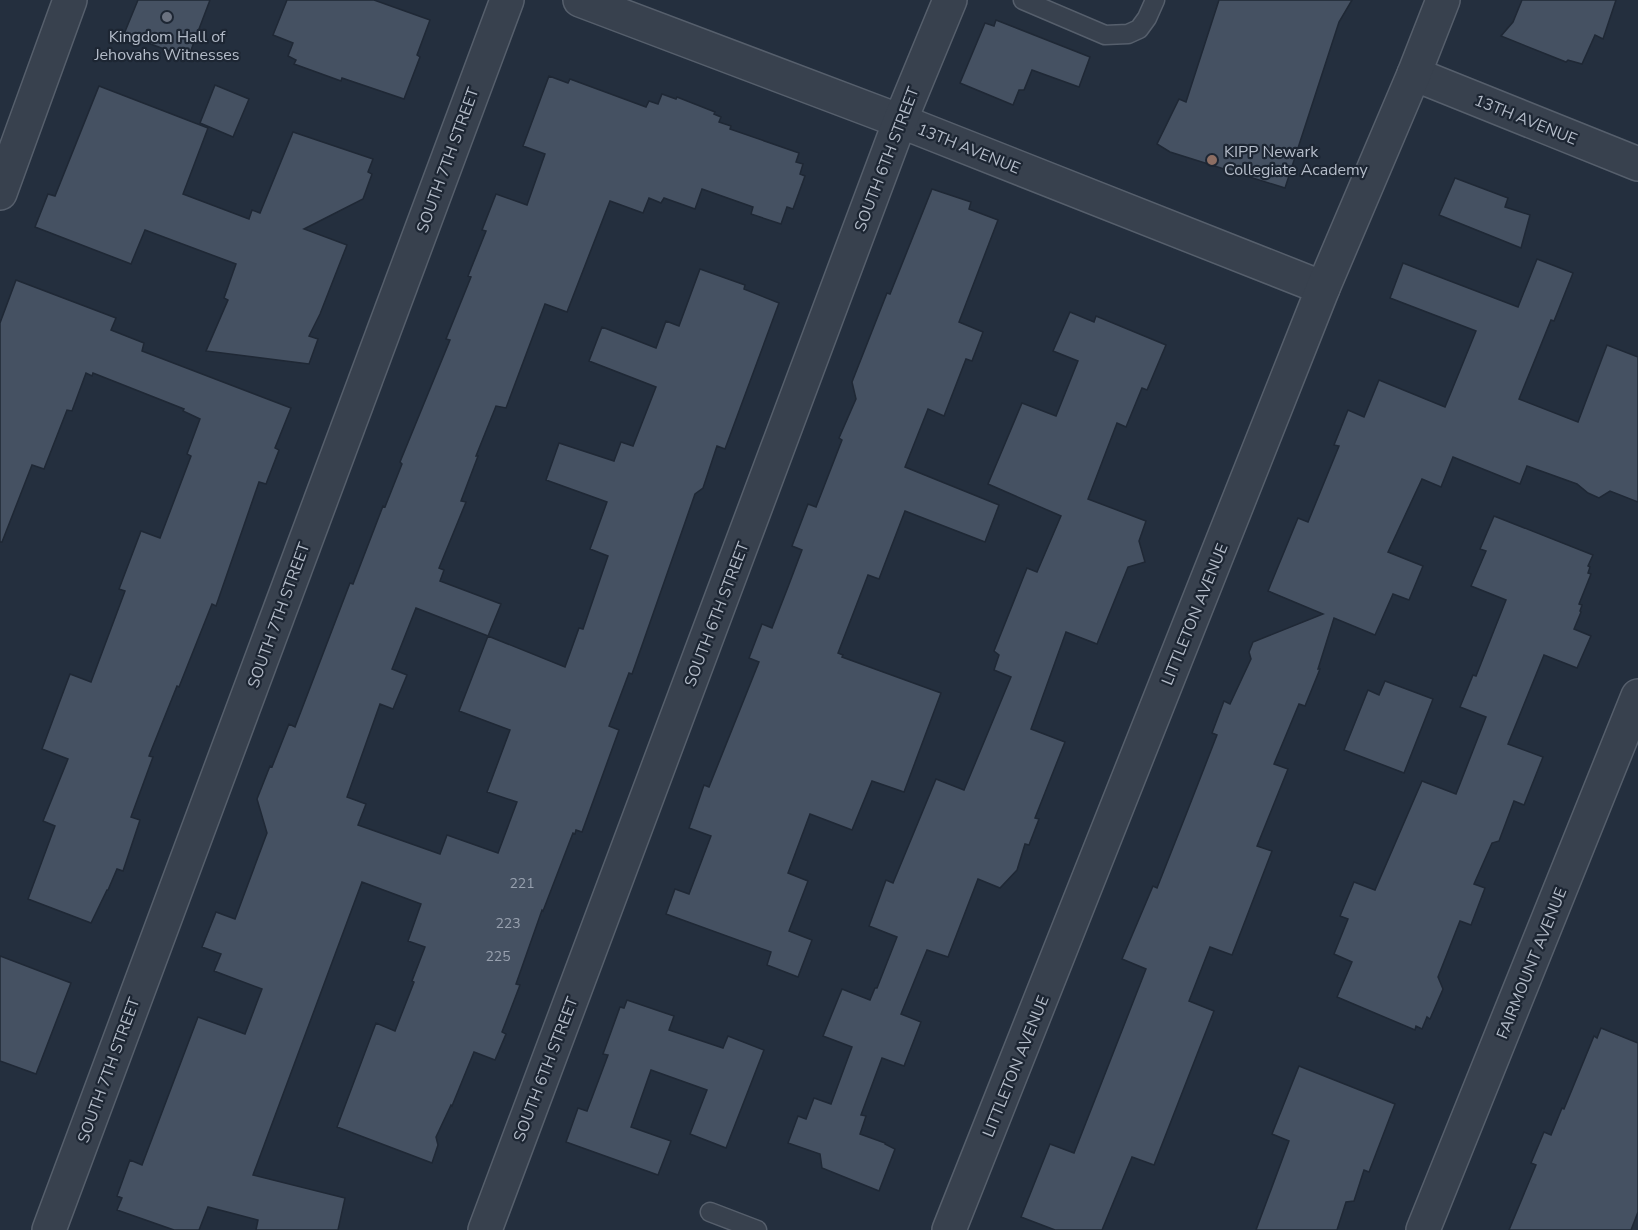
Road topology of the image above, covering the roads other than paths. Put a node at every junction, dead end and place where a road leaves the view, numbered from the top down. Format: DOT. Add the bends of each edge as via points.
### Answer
graph roads {
  1 [pos="70,0"];
  2 [pos="507,0"];
  3 [pos="580,0"];
  4 [pos="950,0"];
  5 [pos="1023,0"];
  6 [pos="1155,0"];
  7 [pos="1443,0"];
  8 [pos="1050,5"];
  9 [pos="1414,74"];
  10 [pos="900,121"];
  11 [pos="1638,164"];
  12 [pos="0,194"];
  13 [pos="1323,288"];
  14 [pos="1638,696"];
  15 [pos="710,1212"];
  16 [pos="49,1230"];
  17 [pos="485,1230"];
  18 [pos="758,1230"];
  19 [pos="949,1230"];
  20 [pos="1423,1230"];
  1 -- 12 [label="street"];
  2 -- 16 [label="street, SOUTH 7TH STREET"];
  3 -- 10 [label="street, 13TH AVENUE"];
  4 -- 10 [label="street, SOUTH 6TH STREET"];
  5 -- 8 [label="lane"];
  6 -- 8 [label="lane" via="1148,18 1128,34 1105,35 1068,19"];
  7 -- 9 [label="street, LITTLETON AVENUE"];
  9 -- 11 [label="street, 13TH AVENUE"];
  9 -- 13 [label="street, LITTLETON AVENUE"];
  10 -- 13 [label="street, 13TH AVENUE"];
  10 -- 17 [label="street, SOUTH 6TH STREET"];
  13 -- 19 [label="street, LITTLETON AVENUE"];
  14 -- 20 [label="street, FAIRMOUNT AVENUE"];
  15 -- 18 [label="lane"];
}
